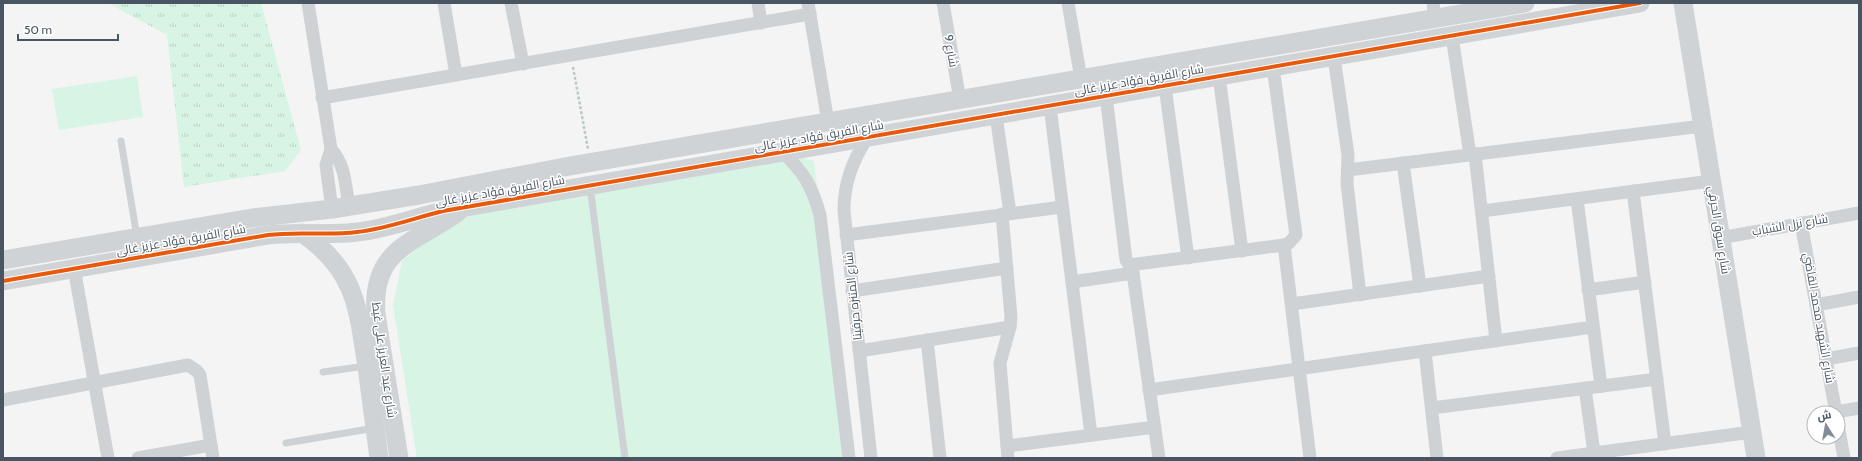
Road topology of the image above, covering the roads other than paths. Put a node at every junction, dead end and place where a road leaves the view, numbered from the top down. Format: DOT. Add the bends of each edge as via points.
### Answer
graph roads {
  1 [pos="308,3"];
  2 [pos="444,3"];
  3 [pos="511,3"];
  4 [pos="758,3"];
  5 [pos="943,3"];
  6 [pos="1068,3"];
  7 [pos="1525,3"];
  8 [pos="1640,3"];
  9 [pos="1682,3"];
  10 [pos="1506,5"];
  11 [pos="809,9"];
  12 [pos="1564,9"];
  13 [pos="1434,11"];
  14 [pos="762,23"];
  15 [pos="1528,23"];
  16 [pos="1452,36"];
  17 [pos="1334,57"];
  18 [pos="1201,59"];
  19 [pos="523,64"];
  20 [pos="1273,67"];
  21 [pos="456,75"];
  22 [pos="1212,78"];
  23 [pos="1081,79"];
  24 [pos="1166,86"];
  25 [pos="1106,96"];
  26 [pos="322,98"];
  27 [pos="960,100"];
  28 [pos="1050,106"];
  29 [pos="996,115"];
  30 [pos="828,122"];
  31 [pos="1702,126"];
  32 [pos="867,138"];
  33 [pos="121,141"];
  34 [pos="675,148"];
  35 [pos="782,152"];
  36 [pos="1473,154"];
  37 [pos="1403,163"];
  38 [pos="570,166"];
  39 [pos="679,170"];
  40 [pos="1348,170"];
  41 [pos="1711,181"];
  42 [pos="582,187"];
  43 [pos="1633,191"];
  44 [pos="419,195"];
  45 [pos="1577,199"];
  46 [pos="340,207"];
  47 [pos="1062,207"];
  48 [pos="464,208"];
  49 [pos="1482,211"];
  50 [pos="1859,213"];
  51 [pos="1006,214"];
  52 [pos="424,216"];
  53 [pos="1802,223"];
  54 [pos="302,233"];
  55 [pos="846,235"];
  56 [pos="137,238"];
  57 [pos="1720,238"];
  58 [pos="1284,245"];
  59 [pos="1242,251"];
  60 [pos="1188,258"];
  61 [pos="3,260"];
  62 [pos="74,268"];
  63 [pos="1007,268"];
  64 [pos="1133,270"];
  65 [pos="1489,276"];
  66 [pos="3,281"];
  67 [pos="1072,282"];
  68 [pos="1644,282"];
  69 [pos="1420,286"];
  70 [pos="1588,290"];
  71 [pos="852,291"];
  72 [pos="1360,295"];
  73 [pos="1859,297"];
  74 [pos="1292,304"];
  75 [pos="1816,305"];
  76 [pos="1010,327"];
  77 [pos="1593,327"];
  78 [pos="858,337"];
  79 [pos="835,339"];
  80 [pos="927,340"];
  81 [pos="1496,341"];
  82 [pos="859,351"];
  83 [pos="1425,351"];
  84 [pos="1859,353"];
  85 [pos="1826,359"];
  86 [pos="366,366"];
  87 [pos="1300,369"];
  88 [pos="322,372"];
  89 [pos="1657,379"];
  90 [pos="94,382"];
  91 [pos="1601,386"];
  92 [pos="1585,388"];
  93 [pos="1149,390"];
  94 [pos="3,400"];
  95 [pos="1835,405"];
  96 [pos="1432,408"];
  97 [pos="1859,408"];
  98 [pos="1846,410"];
  99 [pos="1155,427"];
  100 [pos="375,428"];
  101 [pos="1752,432"];
  102 [pos="1091,435"];
  103 [pos="286,443"];
  104 [pos="1842,445"];
  105 [pos="1657,449"];
  106 [pos="212,452"];
  107 [pos="1008,452"];
  108 [pos="1594,453"];
  109 [pos="399,454"];
  110 [pos="1609,454"];
  111 [pos="379,456"];
  112 [pos="108,458"];
  113 [pos="138,458"];
  114 [pos="625,458"];
  115 [pos="849,458"];
  116 [pos="871,458"];
  117 [pos="940,458"];
  118 [pos="1159,458"];
  119 [pos="1310,458"];
  120 [pos="1437,458"];
  121 [pos="1557,458"];
  122 [pos="1756,458"];
  123 [pos="1844,458"];
  1 -- 26 [label="street"];
  2 -- 21 [label="street"];
  3 -- 19 [label="street"];
  4 -- 14 [label="street"];
  5 -- 27 [label="street, شارع 9"];
  6 -- 23 [label="street"];
  7 -- 10 [label="street, شارع الفريق فؤاد عزيز غالى"];
  7 -- 15 [label="street" via="1530,13"];
  8 -- 12 [label="street, شارع الفريق فؤاد عزيز غالى"];
  9 -- 31 [label="street, شارع سوق الحرفي"];
  10 -- 13 [label="street, شارع الفريق فؤاد عزيز غالى"];
  11 -- 14 [label="street"];
  11 -- 30 [label="street"];
  12 -- 15 [label="street, شارع الفريق فؤاد عزيز غالى"];
  13 -- 18 [label="street, شارع الفريق فؤاد عزيز غالى"];
  14 -- 19 [label="street"];
  15 -- 16 [label="street, شارع الفريق فؤاد عزيز غالى"];
  16 -- 17 [label="street, شارع الفريق فؤاد عزيز غالى"];
  16 -- 36 [label="street"];
  17 -- 20 [label="street, شارع الفريق فؤاد عزيز غالى"];
  17 -- 40 [label="street"];
  18 -- 22 [label="street"];
  18 -- 23 [label="street, شارع الفريق فؤاد عزيز غالى"];
  19 -- 21 [label="street"];
  20 -- 22 [label="street, شارع الفريق فؤاد عزيز غالى"];
  20 -- 58 [label="street" via="1296,235"];
  21 -- 26 [label="street"];
  22 -- 24 [label="street, شارع الفريق فؤاد عزيز غالى"];
  22 -- 59 [label="street"];
  23 -- 27 [label="street, شارع الفريق فؤاد عزيز غالى"];
  24 -- 25 [label="street, شارع الفريق فؤاد عزيز غالى"];
  24 -- 60 [label="street"];
  25 -- 28 [label="street, شارع الفريق فؤاد عزيز غالى"];
  25 -- 64 [label="street" via="1126,260"];
  26 -- 46 [label="street" via="331,150 342,165"];
  27 -- 30 [label="street, شارع الفريق فؤاد عزيز غالى"];
  28 -- 29 [label="street, شارع الفريق فؤاد عزيز غالى"];
  28 -- 47 [label="street"];
  29 -- 32 [label="street, شارع الفريق فؤاد عزيز غالى"];
  29 -- 51 [label="street"];
  30 -- 34 [label="street, شارع الفريق فؤاد عزيز غالى"];
  31 -- 36 [label="street"];
  31 -- 41 [label="street, شارع سوق الحرفي"];
  32 -- 35 [label="street, شارع الفريق فؤاد عزيز غالى"];
  32 -- 55 [label="street, شارع المتنزه حرفينا" via="854,160 845,185"];
  33 -- 56 [label="lane"];
  34 -- 38 [label="street, شارع الفريق فؤاد عزيز غالى"];
  34 -- 39 [label="street"];
  35 -- 39 [label="street, شارع الفريق فؤاد عزيز غالى"];
  35 -- 79 [label="street, شارع المتنزه حرفينا" via="803,174 816,200"];
  36 -- 37 [label="street"];
  36 -- 49 [label="street"];
  37 -- 40 [label="street"];
  37 -- 69 [label="street"];
  38 -- 42 [label="street"];
  38 -- 44 [label="street, شارع الفريق فؤاد عزيز غالى"];
  39 -- 42 [label="street, شارع الفريق فؤاد عزيز غالى"];
  40 -- 72 [label="street" via="1347,184"];
  41 -- 43 [label="street"];
  41 -- 57 [label="street, شارع سوق الحرفي"];
  42 -- 48 [label="street, شارع الفريق فؤاد عزيز غالى"];
  42 -- 114 [label="lane"];
  43 -- 45 [label="street"];
  43 -- 68 [label="street"];
  44 -- 46 [label="street, شارع الفريق فؤاد عزيز غالى"];
  44 -- 52 [label="street"];
  45 -- 49 [label="street"];
  45 -- 70 [label="street"];
  46 -- 56 [label="street, شارع الفريق فؤاد عزيز غالى" via="252,218"];
  47 -- 51 [label="street"];
  47 -- 67 [label="street"];
  48 -- 52 [label="street, شارع الفريق فؤاد عزيز غالى"];
  48 -- 109 [label="street, شارع عبد العزيز على غيط" via="402,246 382,269 377,283 374,298 376,314"];
  49 -- 65 [label="street"];
  50 -- 53 [label="street, شارع نزل الشباب"];
  51 -- 55 [label="street"];
  51 -- 63 [label="street"];
  52 -- 54 [label="street, شارع الفريق فؤاد عزيز غالى" via="358,232"];
  53 -- 57 [label="street, شارع نزل الشباب"];
  53 -- 75 [label="street, شارع الشهيد محمد القاضي"];
  54 -- 62 [label="street, شارع الفريق فؤاد عزيز غالى" via="268,235"];
  54 -- 86 [label="street, شارع عبد العزيز على غيط" via="328,255 348,282 358,307"];
  55 -- 71 [label="street, شارع المتنزه حرفينا"];
  56 -- 61 [label="street, شارع الفريق فؤاد عزيز غالى"];
  57 -- 101 [label="street, شارع سوق الحرفي"];
  58 -- 59 [label="street"];
  58 -- 74 [label="street"];
  59 -- 60 [label="street"];
  60 -- 64 [label="street"];
  62 -- 66 [label="street, شارع الفريق فؤاد عزيز غالى"];
  62 -- 90 [label="street"];
  63 -- 71 [label="street"];
  63 -- 76 [label="street"];
  64 -- 67 [label="street"];
  64 -- 93 [label="street"];
  65 -- 69 [label="street"];
  65 -- 81 [label="street"];
  67 -- 102 [label="street"];
  68 -- 70 [label="street"];
  68 -- 89 [label="street"];
  69 -- 72 [label="street"];
  70 -- 77 [label="street"];
  71 -- 78 [label="street, شارع المتنزه حرفينا"];
  72 -- 74 [label="street"];
  73 -- 75 [label="street"];
  74 -- 87 [label="street"];
  75 -- 85 [label="street, شارع الشهيد محمد القاضي"];
  76 -- 80 [label="street"];
  76 -- 107 [label="street" via="1000,363"];
  77 -- 81 [label="street"];
  77 -- 91 [label="street"];
  78 -- 79 [label="street"];
  78 -- 82 [label="street, شارع المتنزه حرفينا"];
  79 -- 115 [label="street, شارع المتنزه حرفينا"];
  80 -- 82 [label="street"];
  80 -- 117 [label="street"];
  81 -- 83 [label="street"];
  82 -- 116 [label="street, شارع المتنزه حرفينا"];
  83 -- 87 [label="street"];
  83 -- 96 [label="street"];
  84 -- 85 [label="street"];
  85 -- 95 [label="street, شارع الشهيد محمد القاضي"];
  86 -- 88 [label="lane"];
  86 -- 100 [label="street, شارع عبد العزيز على غيط"];
  87 -- 93 [label="street"];
  87 -- 119 [label="street"];
  89 -- 91 [label="street"];
  89 -- 105 [label="street"];
  90 -- 94 [label="street"];
  90 -- 106 [label="street" via="183,365 193,367 200,375"];
  90 -- 112 [label="street"];
  91 -- 92 [label="street"];
  92 -- 96 [label="street"];
  92 -- 108 [label="street"];
  93 -- 99 [label="street"];
  96 -- 120 [label="street"];
  97 -- 98 [label="street"];
  99 -- 102 [label="street"];
  99 -- 118 [label="street"];
  100 -- 103 [label="lane"];
  100 -- 111 [label="street, شارع عبد العزيز على غيط"];
  101 -- 105 [label="street"];
  101 -- 122 [label="street, شارع سوق الحرفي"];
  102 -- 107 [label="street"];
  104 -- 123 [label="street"];
  105 -- 110 [label="street"];
  106 -- 113 [label="street"];
  108 -- 110 [label="street"];
  108 -- 121 [label="street"];
  109 -- 111 [label="street"];
}
